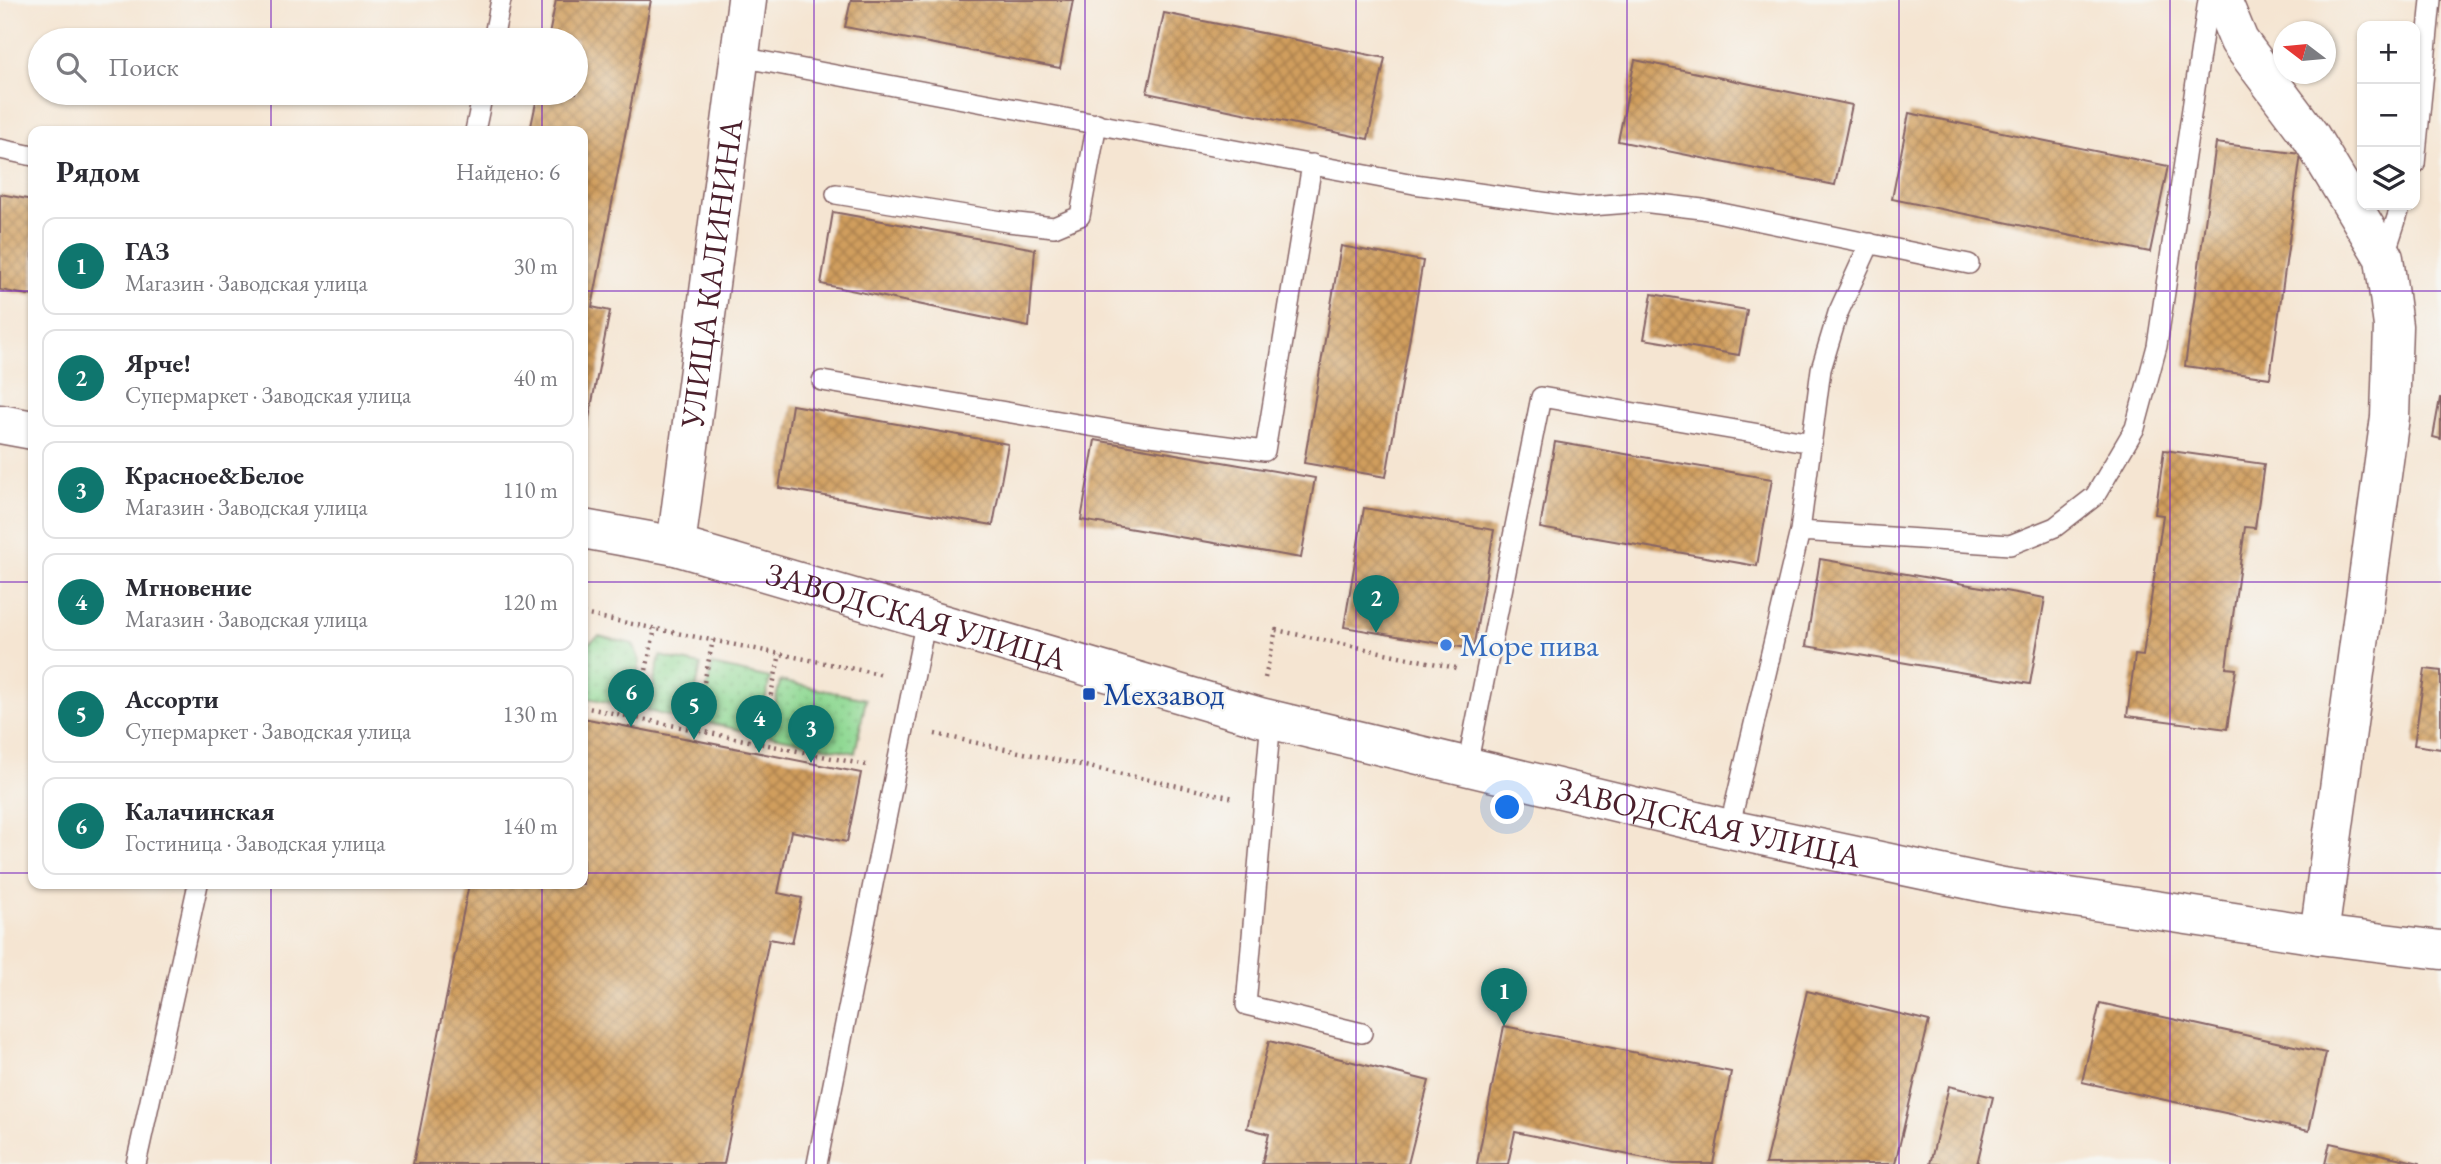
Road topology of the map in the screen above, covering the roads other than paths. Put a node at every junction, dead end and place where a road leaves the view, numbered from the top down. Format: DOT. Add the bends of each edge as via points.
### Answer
graph roads {
  1 [pos="501,0"];
  2 [pos="747,0"];
  3 [pos="2208,0"];
  4 [pos="2222,0"];
  5 [pos="2431,0"];
  6 [pos="495,28"];
  7 [pos="740,57"];
  8 [pos="480,105"];
  9 [pos="1097,123"];
  10 [pos="476,126"];
  11 [pos="2417,147"];
  12 [pos="0,149"];
  13 [pos="28,155"];
  14 [pos="1312,164"];
  15 [pos="836,194"];
  16 [pos="2399,210"];
  17 [pos="1870,243"];
  18 [pos="2384,258"];
  19 [pos="1969,264"];
  20 [pos="822,381"];
  21 [pos="0,424"];
  22 [pos="28,429"];
  23 [pos="1812,443"];
  24 [pos="588,530"];
  25 [pos="1800,531"];
  26 [pos="676,546"];
  27 [pos="926,619"];
  28 [pos="1264,717"];
  29 [pos="1467,766"];
  30 [pos="1728,829"];
  31 [pos="197,889"];
  32 [pos="2319,935"];
  33 [pos="2441,950"];
  34 [pos="1362,1033"];
  35 [pos="136,1164"];
  36 [pos="817,1164"];
  1 -- 6 [label="lane"];
  2 -- 7 [label="street, УЛИЦА КАЛИНИНА"];
  3 -- 25 [label="lane" via="2157,346 2135,428 2095,496 2055,527 2010,545"];
  4 -- 18 [label="street" via="2239,41 2311,137"];
  5 -- 11 [label="lane"];
  7 -- 9 [label="lane"];
  7 -- 26 [label="street, УЛИЦА КАЛИНИНА"];
  8 -- 10 [label="lane"];
  9 -- 14 [label="lane"];
  9 -- 15 [label="lane" via="1080,216 1054,227"];
  12 -- 13 [label="lane"];
  14 -- 17 [label="lane" via="1413,184 1578,207 1642,202 1702,209"];
  14 -- 20 [label="lane" via="1265,451"];
  16 -- 18 [label="lane"];
  17 -- 19 [label="lane"];
  17 -- 23 [label="lane" via="1838,313 1821,369"];
  18 -- 32 [label="street" via="2393,326 2390,417"];
  21 -- 22 [label="street"];
  23 -- 25 [label="lane"];
  23 -- 29 [label="lane" via="1541,397"];
  24 -- 26 [label="street, ЗАВОДСКАЯ УЛИЦА"];
  25 -- 30 [label="lane"];
  26 -- 27 [label="street, ЗАВОДСКАЯ УЛИЦА"];
  27 -- 28 [label="street, ЗАВОДСКАЯ УЛИЦА"];
  27 -- 36 [label="lane"];
  28 -- 29 [label="street, ЗАВОДСКАЯ УЛИЦА"];
  28 -- 34 [label="lane" via="1246,1005"];
  29 -- 30 [label="street, ЗАВОДСКАЯ УЛИЦА"];
  30 -- 32 [label="street, ЗАВОДСКАЯ УЛИЦА" via="2003,887"];
  31 -- 35 [label="lane"];
  32 -- 33 [label="street, ЗАВОДСКАЯ УЛИЦА"];
}
